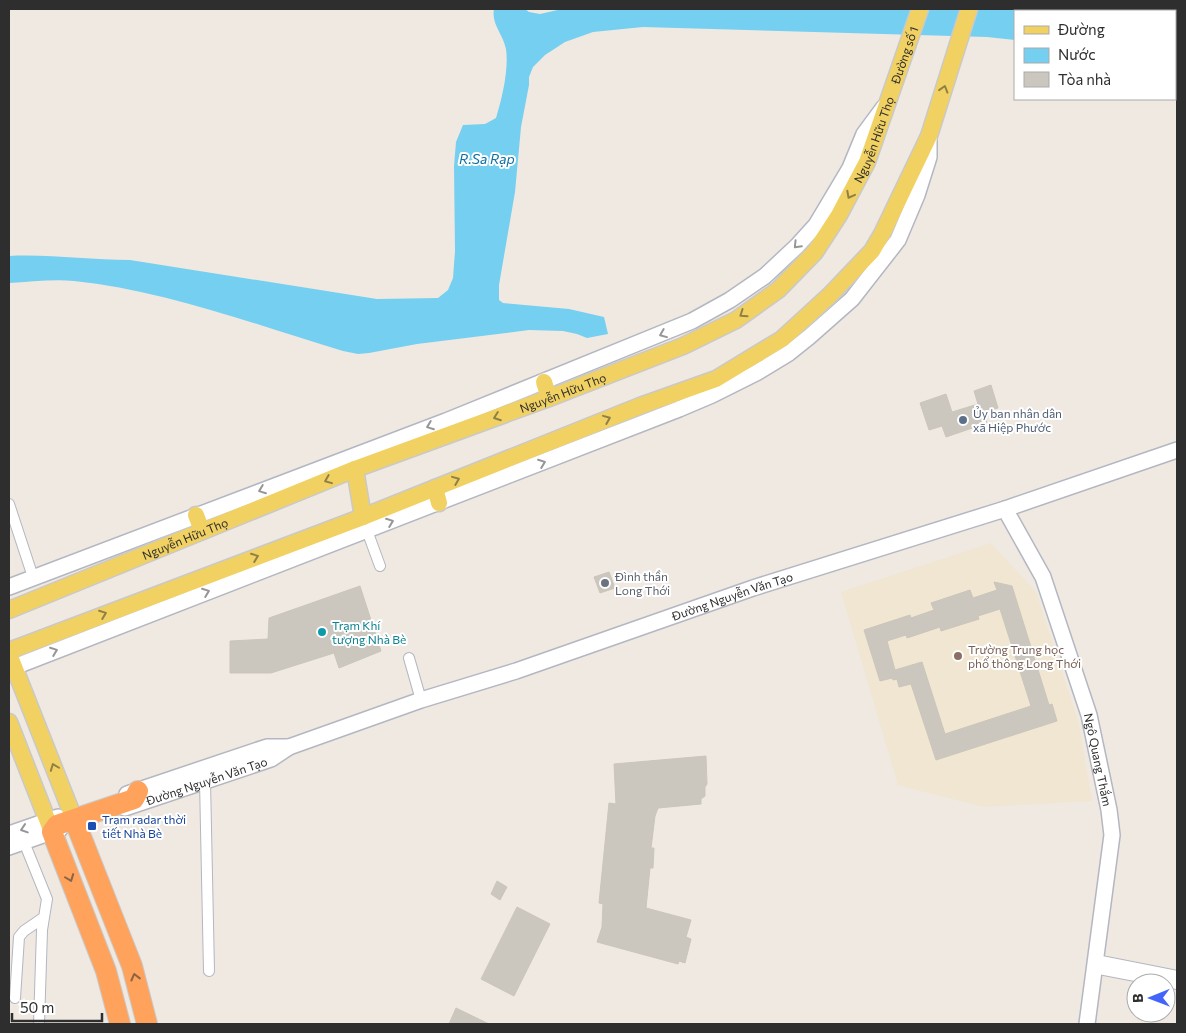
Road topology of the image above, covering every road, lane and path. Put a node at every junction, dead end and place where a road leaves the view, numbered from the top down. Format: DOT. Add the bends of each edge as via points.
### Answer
graph roads {
  1 [pos="920,9"];
  2 [pos="969,9"];
  3 [pos="888,101"];
  4 [pos="544,382"];
  5 [pos="549,398"];
  6 [pos="1177,450"];
  7 [pos="354,469"];
  8 [pos="9,504"];
  9 [pos="1005,509"];
  10 [pos="196,514"];
  11 [pos="365,524"];
  12 [pos="202,531"];
  13 [pos="380,566"];
  14 [pos="33,577"];
  15 [pos="9,587"];
  16 [pos="9,610"];
  17 [pos="409,658"];
  18 [pos="10,660"];
  19 [pos="421,700"];
  20 [pos="9,722"];
  21 [pos="289,746"];
  22 [pos="205,781"];
  23 [pos="138,791"];
  24 [pos="74,819"];
  25 [pos="50,827"];
  26 [pos="9,834"];
  27 [pos="24,842"];
  28 [pos="9,847"];
  29 [pos="43,918"];
  30 [pos="1095,964"];
  31 [pos="209,971"];
  32 [pos="1177,976"];
  33 [pos="1177,984"];
  34 [pos="15,998"];
  35 [pos="39,1024"];
  36 [pos="120,1024"];
  37 [pos="147,1024"];
  38 [pos="1087,1024"];
  1 -- 3 [label="main road, Đường số 1"];
  11 -- 2 [label="main road, one-way" via="640,406 716,379 782,339 872,251 882,234 929,136"];
  3 -- 4 [label="main road, Nguyễn Hữu Thọ, one-way" via="864,134 850,168 816,225 765,276 692,322"];
  3 -- 5 [label="main road, Nguyễn Hữu Thọ, one-way" via="867,162 839,215 816,252 778,290 736,320 683,346"];
  4 -- 5 [label="main road"];
  4 -- 10 [label="main road, Nguyễn Hữu Thọ, one-way"];
  5 -- 7 [label="main road, Nguyễn Hữu Thọ, one-way"];
  6 -- 9 [label="main road, Đường Nguyễn Văn Tạo"];
  7 -- 11 [label="main road"];
  7 -- 12 [label="main road, Nguyễn Hữu Thọ, one-way"];
  8 -- 14 [label="street"];
  9 -- 19 [label="main road, Đường Nguyễn Văn Tạo" via="753,588 516,671"];
  9 -- 30 [label="main road, Ngô Quang Thắm" via="1043,577 1089,715 1109,810 1112,835"];
  10 -- 12 [label="main road"];
  10 -- 14 [label="main road, Nguyễn Hữu Thọ"];
  11 -- 13 [label="street"];
  18 -- 11 [label="main road, one-way"];
  12 -- 16 [label="main road, Nguyễn Hữu Thọ"];
  14 -- 15 [label="main road, Nguyễn Hữu Thọ"];
  17 -- 19 [label="street"];
  24 -- 18 [label="main road, one-way"];
  19 -- 21 [label="main road, Đường Nguyễn Văn Tạo"];
  20 -- 25 [label="main road"];
  21 -- 22 [label="main road, Đường Nguyễn Văn Tạo" via="271,759"];
  21 -- 23 [label="main road, Đường Nguyễn Văn Tạo" via="267,748"];
  22 -- 24 [label="main road, Đường Nguyễn Văn Tạo"];
  22 -- 31 [label="street"];
  23 -- 24 [label="highway" via="134,799"];
  24 -- 25 [label="highway"];
  37 -- 24 [label="highway, one-way" via="132,966"];
  25 -- 26 [label="main road, one-way"];
  25 -- 27 [label="main road"];
  25 -- 36 [label="highway, one-way" via="106,972"];
  27 -- 28 [label="main road"];
  27 -- 29 [label="street" via="46,893"];
  29 -- 34 [label="street" via="19,937"];
  29 -- 35 [label="street"];
  30 -- 32 [label="street"];
  30 -- 33 [label="street"];
  30 -- 38 [label="main road, Ngô Quang Thắm"];
}
